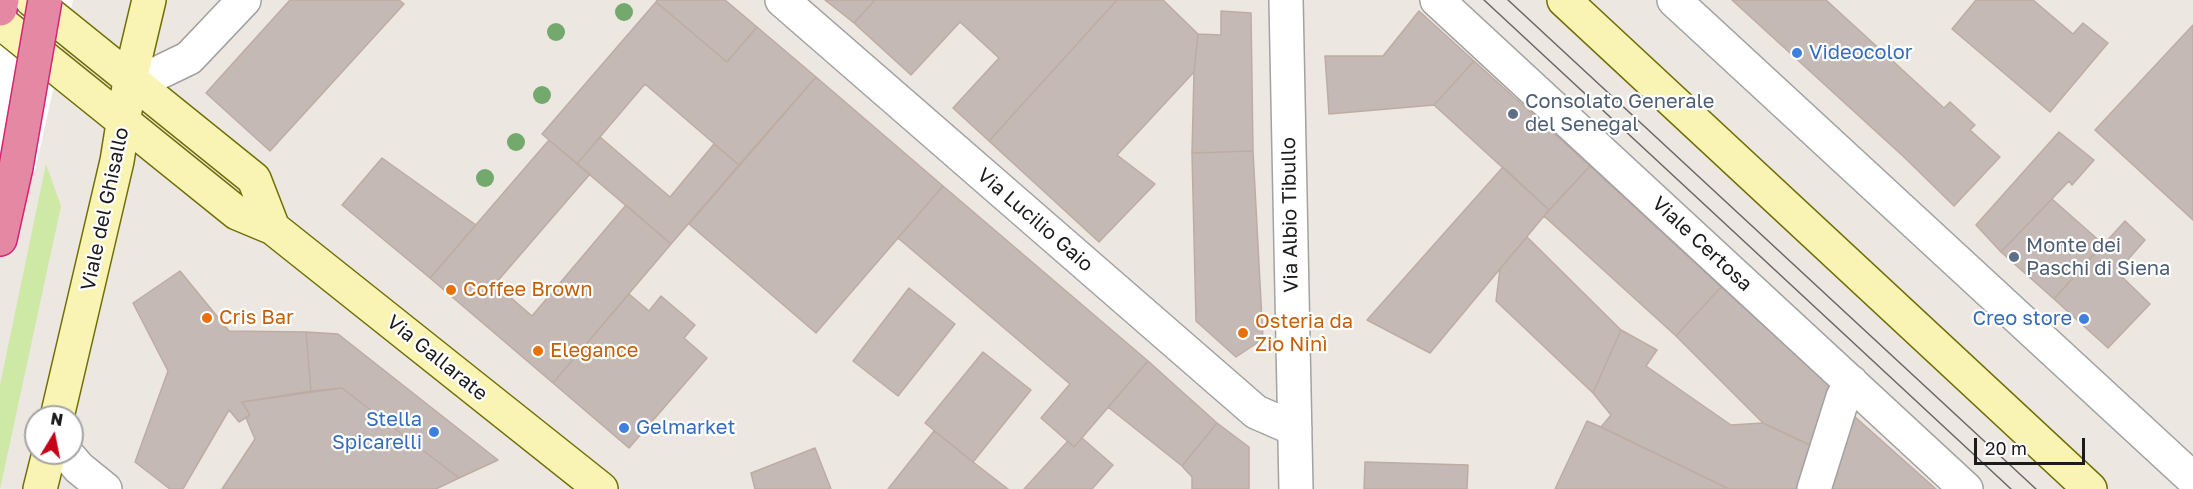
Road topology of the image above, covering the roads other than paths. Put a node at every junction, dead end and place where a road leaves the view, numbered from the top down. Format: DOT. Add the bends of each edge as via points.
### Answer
graph roads {
  1 [pos="2,0"];
  2 [pos="32,0"];
  3 [pos="45,0"];
  4 [pos="149,0"];
  5 [pos="244,0"];
  6 [pos="782,0"];
  7 [pos="1286,0"];
  8 [pos="1437,0"];
  9 [pos="1564,0"];
  10 [pos="1674,0"];
  11 [pos="0,9"];
  12 [pos="0,22"];
  13 [pos="130,80"];
  14 [pos="124,123"];
  15 [pos="273,228"];
  16 [pos="0,239"];
  17 [pos="1851,382"];
  18 [pos="60,405"];
  19 [pos="1295,429"];
  20 [pos="46,465"];
  21 [pos="76,465"];
  22 [pos="2193,479"];
  23 [pos="40,489"];
  24 [pos="105,489"];
  25 [pos="601,489"];
  26 [pos="1296,489"];
  27 [pos="1814,489"];
  28 [pos="1966,489"];
  29 [pos="2090,489"];
  1 -- 11 [label="highway"];
  2 -- 13 [label="main road"];
  3 -- 16 [label="highway, bridge"];
  4 -- 13 [label="main road, Viale del Ghisallo"];
  5 -- 13 [label="street" via="189,58 156,74"];
  6 -- 19 [label="street, Via Lucilio Gaio" via="1256,412"];
  7 -- 19 [label="street, Via Albio Tibullo"];
  8 -- 17 [label="street, Viale Certosa"];
  9 -- 29 [label="main road"];
  10 -- 22 [label="street"];
  12 -- 14 [label="main road, Via Gallarate"];
  13 -- 14 [label="main road, Viale del Ghisallo"];
  13 -- 15 [label="main road" via="254,179"];
  14 -- 15 [label="main road, Via Gallarate" via="237,213"];
  14 -- 18 [label="main road, Viale del Ghisallo"];
  15 -- 25 [label="main road, Via Gallarate"];
  17 -- 27 [label="street"];
  17 -- 28 [label="street, Viale Certosa"];
  19 -- 26 [label="street, Via Albio Tibullo"];
  20 -- 23 [label="main road"];
  21 -- 24 [label="street"];
}
